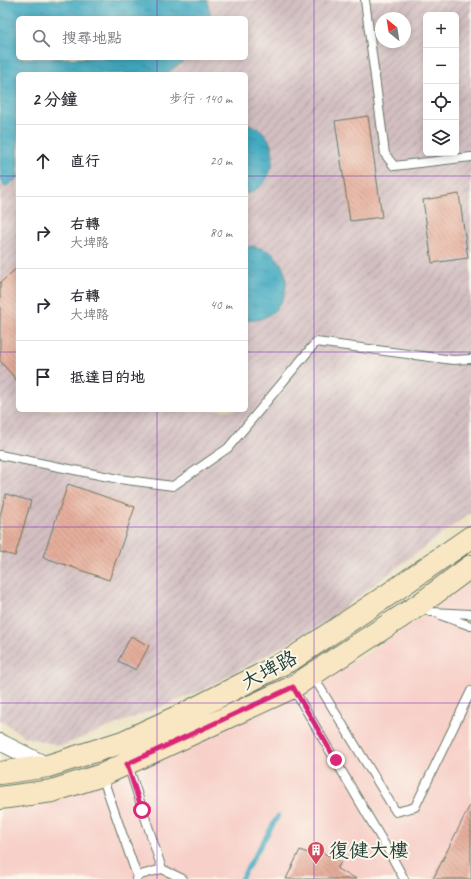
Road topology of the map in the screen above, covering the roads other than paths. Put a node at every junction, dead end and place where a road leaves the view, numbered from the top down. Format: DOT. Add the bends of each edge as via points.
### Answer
graph roads {
  1 [pos="365,0"];
  2 [pos="471,157"];
  3 [pos="471,359"];
  4 [pos="0,455"];
  5 [pos="471,538"];
  6 [pos="471,566"];
  7 [pos="425,609"];
  8 [pos="471,614"];
  9 [pos="471,626"];
  10 [pos="313,675"];
  11 [pos="293,687"];
  12 [pos="471,692"];
  13 [pos="0,742"];
  14 [pos="127,764"];
  15 [pos="48,766"];
  16 [pos="0,773"];
  17 [pos="102,775"];
  18 [pos="0,798"];
  19 [pos="162,868"];
  20 [pos="136,878"];
  21 [pos="183,879"];
  22 [pos="404,879"];
  1 -- 2 [label="lane" via="385,154 394,166"];
  3 -- 4 [label="lane" via="453,360 316,342 228,448 173,486 120,479"];
  5 -- 15 [label="main road, 大埤路" via="292,659 123,742"];
  6 -- 7 [label="main road, 大埤路"];
  7 -- 8 [label="lane"];
  7 -- 9 [label="lane"];
  7 -- 10 [label="main road, 大埤路"];
  10 -- 11 [label="main road, 大埤路"];
  10 -- 12 [label="lane" via="396,812 415,807"];
  11 -- 14 [label="main road, 大埤路"];
  11 -- 22 [label="lane, 大埤路"];
  13 -- 15 [label="street"];
  14 -- 17 [label="main road, 大埤路"];
  14 -- 19 [label="lane"];
  15 -- 16 [label="main road, 大埤路"];
  17 -- 18 [label="main road, 大埤路" via="52,791"];
  17 -- 20 [label="lane"];
  19 -- 20 [label="lane"];
  19 -- 21 [label="lane"];
}
